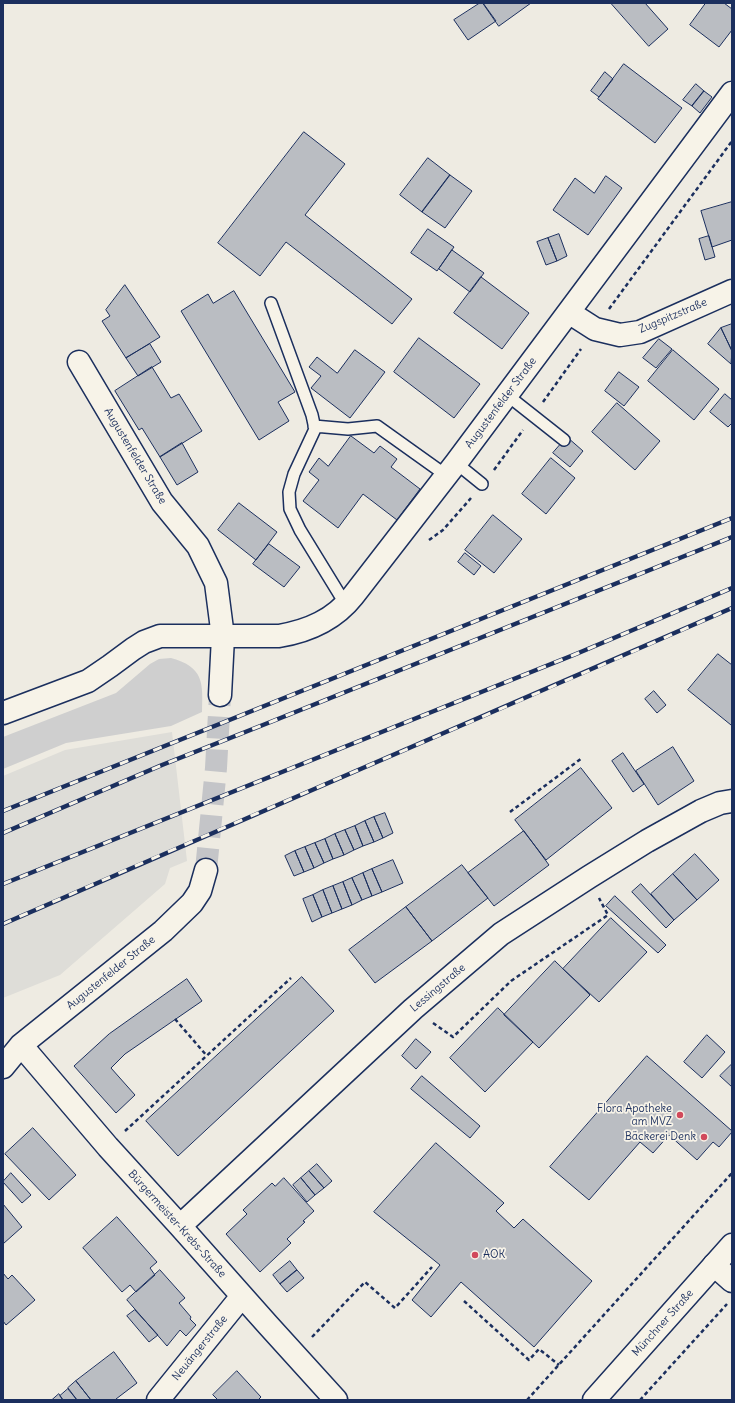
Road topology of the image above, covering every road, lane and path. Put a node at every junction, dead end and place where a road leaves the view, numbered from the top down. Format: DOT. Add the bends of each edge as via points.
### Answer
graph roads {
  1 [pos="732,93"];
  2 [pos="732,142"];
  3 [pos="732,291"];
  4 [pos="271,303"];
  5 [pos="570,313"];
  6 [pos="595,328"];
  7 [pos="79,362"];
  8 [pos="507,395"];
  9 [pos="533,416"];
  10 [pos="314,426"];
  11 [pos="564,440"];
  12 [pos="451,470"];
  13 [pos="482,484"];
  14 [pos="424,543"];
  15 [pos="346,605"];
  16 [pos="223,637"];
  17 [pos="220,695"];
  18 [pos="3,714"];
  19 [pos="582,758"];
  20 [pos="732,801"];
  21 [pos="510,812"];
  22 [pos="206,870"];
  23 [pos="589,877"];
  24 [pos="291,978"];
  25 [pos="413,1008"];
  26 [pos="175,1019"];
  27 [pos="21,1045"];
  28 [pos="207,1056"];
  29 [pos="3,1067"];
  30 [pos="108,1147"];
  31 [pos="732,1173"];
  32 [pos="180,1226"];
  33 [pos="732,1245"];
  34 [pos="714,1265"];
  35 [pos="432,1267"];
  36 [pos="732,1281"];
  37 [pos="242,1296"];
  38 [pos="732,1299"];
  39 [pos="464,1301"];
  40 [pos="295,1354"];
  41 [pos="559,1365"];
  42 [pos="158,1400"];
  43 [pos="336,1400"];
  44 [pos="527,1400"];
  45 [pos="594,1400"];
  46 [pos="640,1400"];
  1 -- 5 [label="street, Augustenfelder Straße"];
  2 -- 6 [label="path"];
  3 -- 6 [label="street, Zugspitzstraße" via="640,332 620,335"];
  4 -- 10 [label="lane"];
  5 -- 6 [label="street, Zugspitzstraße"];
  5 -- 8 [label="street, Augustenfelder Straße"];
  6 -- 9 [label="path"];
  7 -- 16 [label="street, Augustenfelder Straße" via="162,502 198,546 216,583"];
  8 -- 9 [label="lane"];
  8 -- 12 [label="street, Augustenfelder Straße"];
  9 -- 11 [label="lane"];
  9 -- 13 [label="path"];
  10 -- 12 [label="lane" via="348,429 377,426"];
  10 -- 15 [label="lane" via="315,429 294,474 289,492 290,509"];
  12 -- 13 [label="lane"];
  12 -- 15 [label="street, Augustenfelder Straße"];
  13 -- 14 [label="path" via="443,530"];
  15 -- 16 [label="street, Augustenfelder Straße" via="326,621 293,634"];
  16 -- 17 [label="street, Augustenfelder Straße"];
  16 -- 18 [label="street" via="153,638 88,681"];
  19 -- 21 [label="path"];
  20 -- 23 [label="street, Lessingstraße" via="701,811"];
  22 -- 27 [label="street, Augustenfelder Straße" via="200,891 192,903 163,931"];
  23 -- 25 [label="street, Lessingstraße" via="501,934"];
  23 -- 25 [label="path" via="608,915 511,981 453,1036"];
  24 -- 28 [label="path"];
  25 -- 32 [label="street, Lessingstraße"];
  26 -- 28 [label="path"];
  27 -- 29 [label="street, Augustenfelder Straße"];
  27 -- 30 [label="street, Bürgermeister-Krebs-Straße"];
  28 -- 30 [label="path"];
  30 -- 32 [label="street, Bürgermeister-Krebs-Straße"];
  31 -- 41 [label="path"];
  32 -- 37 [label="street, Bürgermeister-Krebs-Straße"];
  33 -- 34 [label="street, Münchner Straße"];
  34 -- 36 [label="street"];
  34 -- 45 [label="street, Münchner Straße"];
  35 -- 40 [label="path" via="395,1308 365,1282"];
  37 -- 40 [label="street, Bürgermeister-Krebs-Straße"];
  37 -- 42 [label="street, Neuängerstraße"];
  38 -- 46 [label="path"];
  39 -- 41 [label="path" via="529,1360 539,1349"];
  40 -- 43 [label="street, Bürgermeister-Krebs-Straße"];
  41 -- 44 [label="path"];
}
